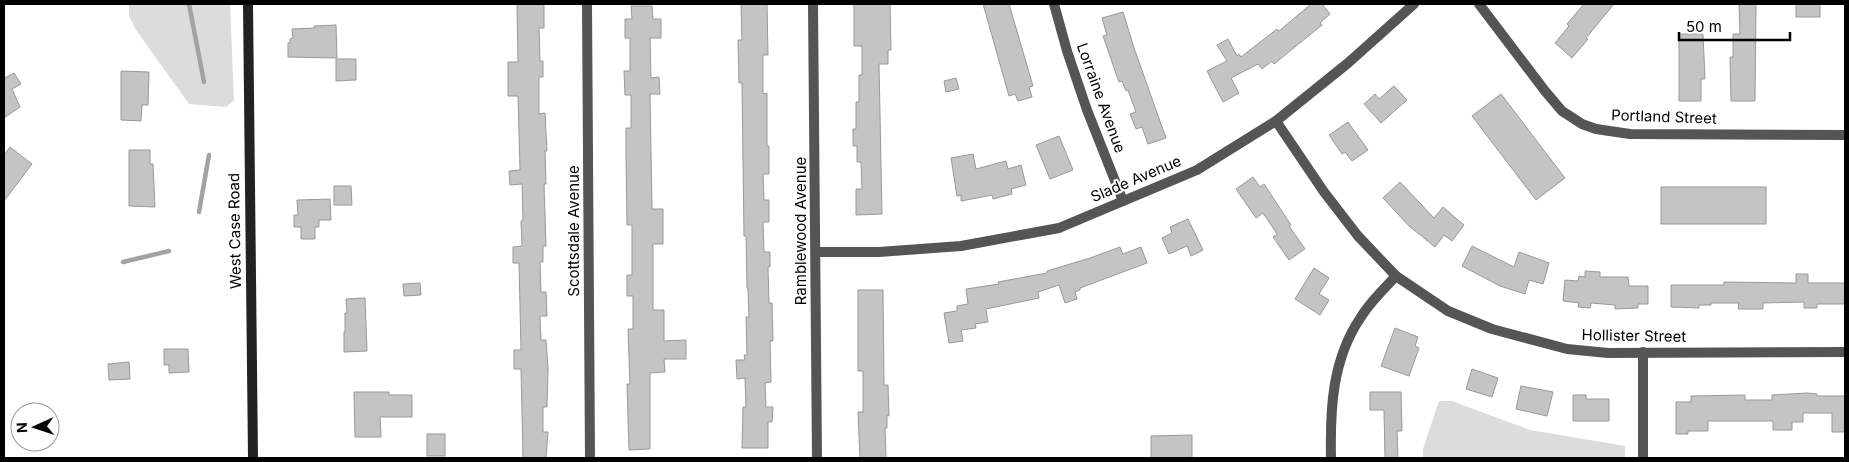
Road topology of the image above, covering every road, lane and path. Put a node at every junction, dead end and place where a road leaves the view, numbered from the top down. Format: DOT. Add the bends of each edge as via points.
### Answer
graph roads {
  1 [pos="248,4"];
  2 [pos="587,4"];
  3 [pos="813,4"];
  4 [pos="1054,4"];
  5 [pos="1414,4"];
  6 [pos="1479,4"];
  7 [pos="1276,121"];
  8 [pos="1845,135"];
  9 [pos="1123,201"];
  10 [pos="816,252"];
  11 [pos="1396,276"];
  12 [pos="1642,352"];
  13 [pos="1845,352"];
  14 [pos="253,458"];
  15 [pos="590,458"];
  16 [pos="817,458"];
  17 [pos="1331,458"];
  18 [pos="1643,458"];
  1 -- 14 [label="main road, West Case Road"];
  2 -- 15 [label="street, Scottsdale Avenue"];
  3 -- 10 [label="street, Ramblewood Avenue"];
  4 -- 9 [label="street, Lorraine Avenue" via="1087,110"];
  5 -- 7 [label="street, Slade Avenue"];
  6 -- 8 [label="street, Portland Street" via="1554,103 1582,124 1630,134"];
  7 -- 9 [label="street, Slade Avenue" via="1197,170"];
  7 -- 11 [label="street, Hollister Street" via="1358,236"];
  9 -- 10 [label="street, Slade Avenue" via="1059,228 961,246 879,252"];
  10 -- 16 [label="street, Ramblewood Avenue"];
  11 -- 12 [label="street, Hollister Street" via="1448,311 1492,329 1568,349"];
  11 -- 17 [label="street" via="1361,316 1345,345 1336,372 1331,404"];
  12 -- 13 [label="street, Hollister Street"];
  12 -- 18 [label="street"];
}
